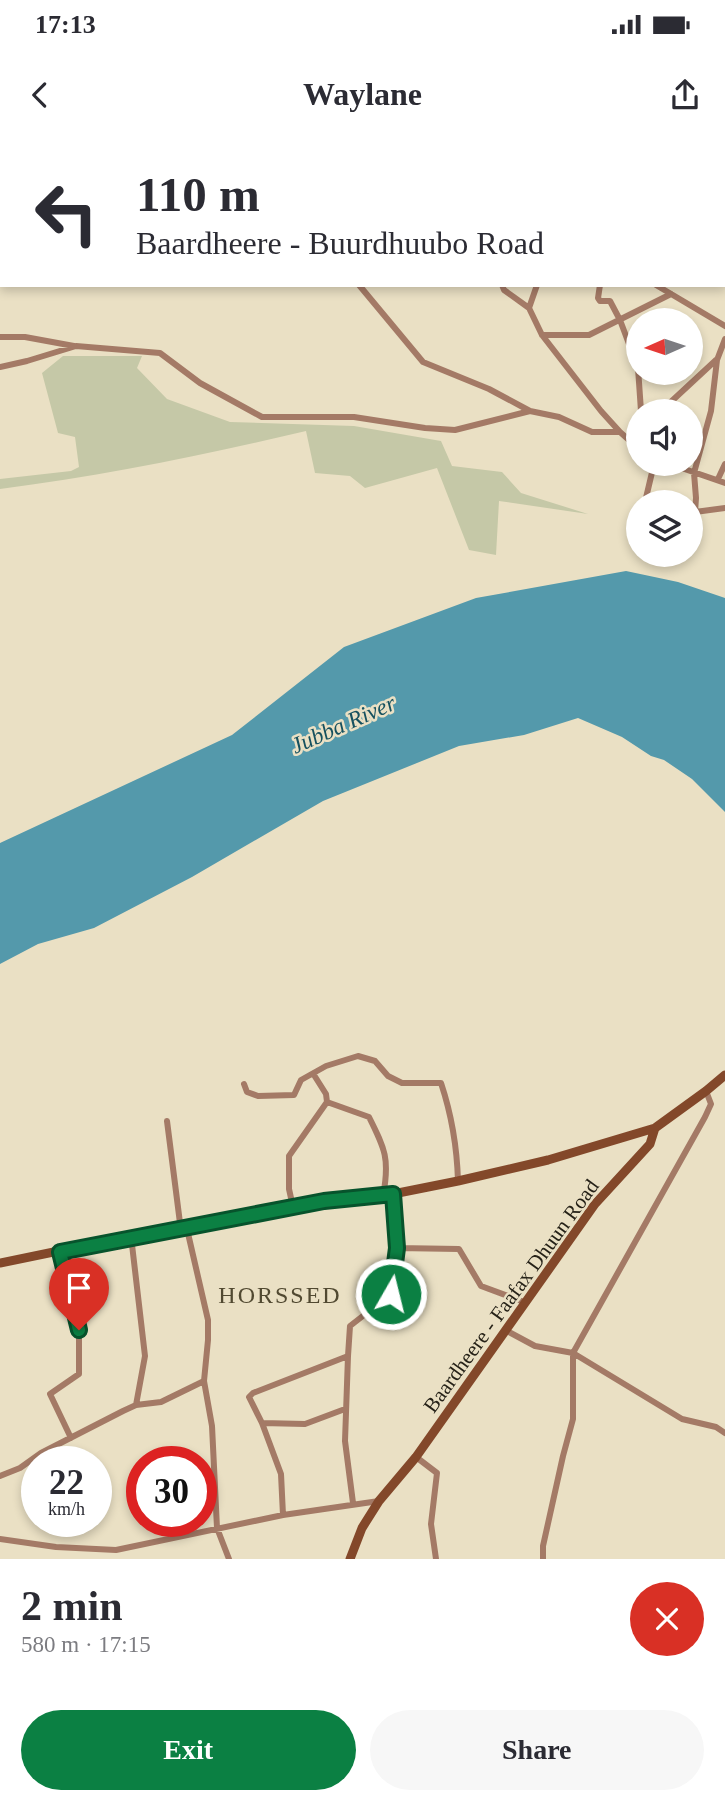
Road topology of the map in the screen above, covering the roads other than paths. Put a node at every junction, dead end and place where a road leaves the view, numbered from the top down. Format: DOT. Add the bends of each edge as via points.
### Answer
graph roads {
  1 [pos="361,287"];
  2 [pos="503,287"];
  3 [pos="536,287"];
  4 [pos="600,287"];
  5 [pos="659,287"];
  6 [pos="671,294"];
  7 [pos="529,308"];
  8 [pos="620,320"];
  9 [pos="725,326"];
  10 [pos="542,335"];
  11 [pos="0,337"];
  12 [pos="725,339"];
  13 [pos="76,346"];
  14 [pos="717,360"];
  15 [pos="0,367"];
  16 [pos="639,399"];
  17 [pos="674,399"];
  18 [pos="530,411"];
  19 [pos="620,432"];
  20 [pos="626,437"];
  21 [pos="703,442"];
  22 [pos="725,464"];
  23 [pos="703,476"];
  24 [pos="722,481"];
  25 [pos="725,508"];
  26 [pos="703,512"];
  27 [pos="725,1074"];
  28 [pos="314,1075"];
  29 [pos="244,1084"];
  30 [pos="706,1091"];
  31 [pos="327,1102"];
  32 [pos="167,1121"];
  33 [pos="655,1128"];
  34 [pos="458,1181"];
  35 [pos="393,1194"];
  36 [pos="383,1196"];
  37 [pos="293,1207"];
  38 [pos="187,1229"];
  39 [pos="131,1236"];
  40 [pos="397,1248"];
  41 [pos="60,1252"];
  42 [pos="0,1263"];
  43 [pos="524,1302"];
  44 [pos="507,1331"];
  45 [pos="573,1353"];
  46 [pos="348,1356"];
  47 [pos="204,1381"];
  48 [pos="136,1405"];
  49 [pos="345,1409"];
  50 [pos="262,1423"];
  51 [pos="725,1433"];
  52 [pos="71,1438"];
  53 [pos="213,1446"];
  54 [pos="416,1457"];
  55 [pos="0,1476"];
  56 [pos="379,1500"];
  57 [pos="353,1503"];
  58 [pos="284,1515"];
  59 [pos="217,1528"];
  60 [pos="176,1537"];
  61 [pos="0,1539"];
  62 [pos="116,1550"];
  63 [pos="117,1559"];
  64 [pos="229,1559"];
  65 [pos="350,1559"];
  66 [pos="436,1559"];
  67 [pos="543,1559"];
  1 -- 18 [label="street" via="423,362"];
  2 -- 7 [label="street"];
  3 -- 7 [label="street"];
  4 -- 8 [label="street" via="598,298 610,301"];
  5 -- 6 [label="street"];
  6 -- 8 [label="street"];
  6 -- 9 [label="street"];
  7 -- 10 [label="street"];
  8 -- 10 [label="street" via="589,335"];
  8 -- 16 [label="street" via="638,368"];
  10 -- 19 [label="street"];
  11 -- 13 [label="street"];
  12 -- 14 [label="street"];
  13 -- 15 [label="street"];
  13 -- 18 [label="street" via="160,352 200,383 262,417 354,417 455,430"];
  14 -- 17 [label="street"];
  14 -- 21 [label="street" via="712,411"];
  18 -- 19 [label="street" via="559,417 592,432"];
  19 -- 20 [label="street"];
  22 -- 24 [label="street"];
  23 -- 24 [label="street"];
  25 -- 26 [label="street"];
  27 -- 30 [label="main road, Baardheere - Faafax Dhuun Road"];
  28 -- 29 [label="street" via="301,1080 294,1095 258,1096 247,1092"];
  28 -- 31 [label="street"];
  28 -- 34 [label="street" via="326,1066 358,1056 375,1061 402,1083 441,1083 457,1149"];
  30 -- 33 [label="main road, Baardheere - Faafax Dhuun Road"];
  30 -- 45 [label="street" via="711,1104 705,1116"];
  31 -- 36 [label="street" via="369,1117 385,1149"];
  31 -- 37 [label="street" via="289,1156"];
  32 -- 38 [label="street" via="180,1223"];
  33 -- 34 [label="main road"];
  33 -- 43 [label="main road, Baardheere - Faafax Dhuun Road" via="650,1144 595,1203"];
  34 -- 35 [label="main road"];
  35 -- 36 [label="main road"];
  35 -- 40 [label="street"];
  36 -- 37 [label="main road"];
  37 -- 38 [label="main road"];
  38 -- 39 [label="main road"];
  38 -- 47 [label="street" via="208,1320"];
  39 -- 41 [label="main road"];
  39 -- 48 [label="street" via="145,1356"];
  40 -- 43 [label="street" via="459,1249 481,1286"];
  40 -- 46 [label="street" via="391,1294 350,1326"];
  41 -- 42 [label="main road"];
  41 -- 52 [label="street" via="79,1330 79,1374 50,1394"];
  43 -- 44 [label="main road, Baardheere - Faafax Dhuun Road"];
  44 -- 45 [label="street" via="536,1346"];
  44 -- 54 [label="main road, Baardheere - Faafax Dhuun Road"];
  45 -- 51 [label="street" via="682,1419"];
  45 -- 67 [label="street" via="573,1419"];
  46 -- 49 [label="street"];
  46 -- 50 [label="street" via="253,1393 249,1397"];
  47 -- 48 [label="street" via="161,1402"];
  47 -- 53 [label="street"];
  48 -- 52 [label="street"];
  49 -- 50 [label="street" via="305,1424"];
  49 -- 57 [label="street"];
  50 -- 58 [label="street" via="281,1474"];
  52 -- 55 [label="street"];
  54 -- 56 [label="main road, Baardheere - Faafax Dhuun Road"];
  54 -- 66 [label="street" via="437,1472 431,1524"];
  56 -- 57 [label="street"];
  56 -- 65 [label="main road, Baardheere - Faafax Dhuun Road"];
  57 -- 58 [label="street"];
  58 -- 59 [label="street"];
  59 -- 64 [label="street"];
  60 -- 62 [label="street"];
  61 -- 62 [label="street"];
  62 -- 63 [label="street"];
}
